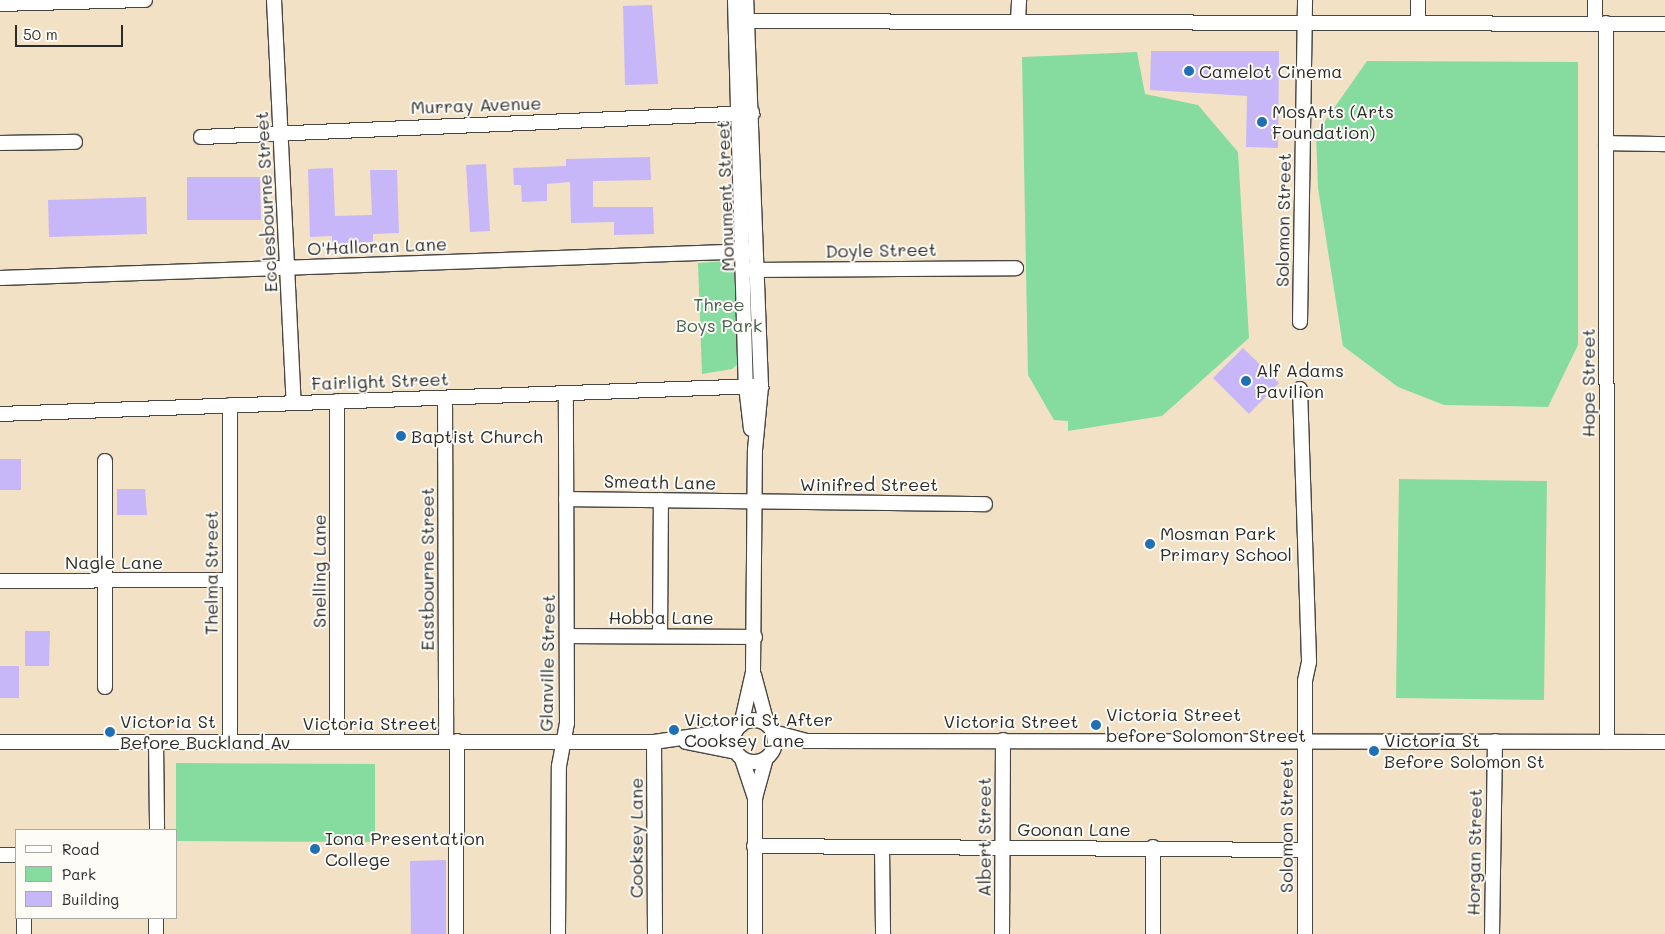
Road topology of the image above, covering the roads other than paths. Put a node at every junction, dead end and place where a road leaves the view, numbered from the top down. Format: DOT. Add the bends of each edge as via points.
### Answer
graph roads {
  1 [pos="145,0"];
  2 [pos="274,0"];
  3 [pos="735,0"];
  4 [pos="746,0"];
  5 [pos="1019,0"];
  6 [pos="1305,0"];
  7 [pos="1418,0"];
  8 [pos="1595,0"];
  9 [pos="0,4"];
  10 [pos="742,21"];
  11 [pos="1018,21"];
  12 [pos="1305,21"];
  13 [pos="1418,22"];
  14 [pos="1601,23"];
  15 [pos="1665,24"];
  16 [pos="746,113"];
  17 [pos="282,132"];
  18 [pos="201,137"];
  19 [pos="75,142"];
  20 [pos="0,143"];
  21 [pos="1606,143"];
  22 [pos="1665,144"];
  23 [pos="749,251"];
  24 [pos="288,268"];
  25 [pos="1016,268"];
  26 [pos="751,270"];
  27 [pos="0,278"];
  28 [pos="1300,322"];
  29 [pos="746,386"];
  30 [pos="761,386"];
  31 [pos="1300,389"];
  32 [pos="566,393"];
  33 [pos="445,398"];
  34 [pos="337,400"];
  35 [pos="294,402"];
  36 [pos="230,404"];
  37 [pos="0,414"];
  38 [pos="755,450"];
  39 [pos="105,461"];
  40 [pos="566,499"];
  41 [pos="661,500"];
  42 [pos="754,502"];
  43 [pos="984,504"];
  44 [pos="229,580"];
  45 [pos="0,581"];
  46 [pos="106,581"];
  47 [pos="567,636"];
  48 [pos="660,636"];
  49 [pos="755,637"];
  50 [pos="753,672"];
  51 [pos="106,687"];
  52 [pos="739,727"];
  53 [pos="770,728"];
  54 [pos="1003,740"];
  55 [pos="1305,740"];
  56 [pos="452,741"];
  57 [pos="680,741"];
  58 [pos="806,741"];
  59 [pos="0,742"];
  60 [pos="156,742"];
  61 [pos="230,742"];
  62 [pos="338,742"];
  63 [pos="564,742"];
  64 [pos="654,742"];
  65 [pos="1495,742"];
  66 [pos="1607,742"];
  67 [pos="1665,742"];
  68 [pos="770,754"];
  69 [pos="739,755"];
  70 [pos="755,798"];
  71 [pos="157,829"];
  72 [pos="754,846"];
  73 [pos="882,847"];
  74 [pos="1002,847"];
  75 [pos="1153,847"];
  76 [pos="1304,850"];
  77 [pos="0,855"];
  78 [pos="15,855"];
  79 [pos="24,919"];
  80 [pos="156,919"];
  81 [pos="24,934"];
  82 [pos="156,934"];
  83 [pos="456,934"];
  84 [pos="558,934"];
  85 [pos="655,934"];
  86 [pos="754,934"];
  87 [pos="883,934"];
  88 [pos="1002,934"];
  89 [pos="1153,934"];
  90 [pos="1305,934"];
  91 [pos="1492,934"];
  1 -- 9 [label="street"];
  2 -- 17 [label="street, Ecclesbourne Street"];
  3 -- 10 [label="street, Monument Street"];
  4 -- 10 [label="street, Monument Street"];
  5 -- 11 [label="street"];
  6 -- 12 [label="street, Solomon Street"];
  7 -- 13 [label="street"];
  8 -- 14 [label="street, Hope Street"];
  10 -- 11 [label="street"];
  10 -- 16 [label="street, Monument Street"];
  11 -- 12 [label="street"];
  12 -- 13 [label="street"];
  12 -- 28 [label="street, Solomon Street"];
  13 -- 14 [label="street"];
  14 -- 15 [label="street"];
  14 -- 21 [label="street, Hope Street"];
  16 -- 17 [label="street, Murray Avenue"];
  16 -- 23 [label="street, Monument Street"];
  17 -- 18 [label="street, Murray Avenue"];
  17 -- 24 [label="street, Ecclesbourne Street"];
  19 -- 20 [label="street"];
  21 -- 22 [label="street"];
  21 -- 66 [label="street, Hope Street"];
  23 -- 24 [label="street, O'Halloran Lane"];
  23 -- 26 [label="street, Monument Street"];
  24 -- 27 [label="street, O'Halloran Lane"];
  24 -- 35 [label="street, Ecclesbourne Street"];
  25 -- 26 [label="street, Doyle Street"];
  26 -- 29 [label="street, Monument Street"];
  26 -- 30 [label="street, Monument Street"];
  29 -- 30 [label="street, Fairlight Street"];
  29 -- 32 [label="street, Fairlight Street"];
  29 -- 38 [label="street, Monument Street"];
  30 -- 38 [label="street, Monument Street"];
  31 -- 55 [label="street, Solomon Street" via="1309,632"];
  32 -- 33 [label="street, Fairlight Street"];
  32 -- 40 [label="street, Glanville Street"];
  33 -- 34 [label="street, Fairlight Street"];
  33 -- 56 [label="street, Eastbourne Street"];
  34 -- 35 [label="street, Fairlight Street"];
  34 -- 62 [label="street, Snelling Lane"];
  35 -- 36 [label="street, Fairlight Street"];
  36 -- 37 [label="street, Fairlight Street"];
  36 -- 44 [label="street, Thelma Street"];
  38 -- 42 [label="street, Monument Street"];
  39 -- 46 [label="street"];
  40 -- 41 [label="street, Smeath Lane"];
  40 -- 47 [label="street, Glanville Street"];
  41 -- 42 [label="street, Smeath Lane"];
  41 -- 48 [label="street"];
  42 -- 43 [label="street, Winifred Street"];
  42 -- 49 [label="street, Monument Street"];
  44 -- 46 [label="street, Nagle Lane"];
  44 -- 61 [label="street, Thelma Street"];
  45 -- 46 [label="street, Nagle Lane"];
  46 -- 51 [label="street"];
  47 -- 48 [label="street, Hobba Lane"];
  47 -- 63 [label="street, Glanville Street"];
  48 -- 49 [label="street, Hobba Lane"];
  49 -- 50 [label="street, Monument Street"];
  50 -- 52 [label="street, Monument Street"];
  50 -- 53 [label="street, Monument Street"];
  52 -- 53 [label="street" via="754,720"];
  52 -- 57 [label="street, Victoria Street"];
  52 -- 69 [label="street"];
  53 -- 58 [label="street, Victoria Street"];
  53 -- 68 [label="street"];
  54 -- 55 [label="street, Victoria Street"];
  54 -- 58 [label="street, Victoria Street"];
  54 -- 74 [label="street, Albert Street"];
  55 -- 65 [label="street, Victoria Street"];
  55 -- 76 [label="street, Solomon Street"];
  56 -- 62 [label="street, Victoria Street"];
  56 -- 63 [label="street, Victoria Street"];
  56 -- 83 [label="street, Eastbourne Street"];
  57 -- 64 [label="street, Victoria Street"];
  57 -- 69 [label="street, Victoria Street"];
  58 -- 68 [label="street, Victoria Street"];
  59 -- 60 [label="street, Victoria Street"];
  60 -- 61 [label="street, Victoria Street"];
  60 -- 71 [label="street"];
  61 -- 62 [label="street, Victoria Street"];
  63 -- 64 [label="street, Victoria Street"];
  63 -- 84 [label="street, Glanville Street" via="559,766"];
  64 -- 85 [label="street, Cooksey Lane"];
  65 -- 66 [label="street, Victoria Street"];
  65 -- 91 [label="street, Horgan Street"];
  66 -- 67 [label="street, Victoria Street"];
  68 -- 69 [label="street" via="754,762"];
  68 -- 70 [label="street"];
  69 -- 70 [label="street"];
  70 -- 72 [label="street"];
  72 -- 73 [label="street, Goonan Lane"];
  72 -- 86 [label="street"];
  73 -- 74 [label="street, Goonan Lane"];
  73 -- 87 [label="street"];
  74 -- 75 [label="street, Goonan Lane"];
  74 -- 88 [label="street, Albert Street"];
  75 -- 76 [label="street, Goonan Lane"];
  75 -- 89 [label="street"];
  76 -- 90 [label="street, Solomon Street"];
  77 -- 78 [label="street"];
  79 -- 81 [label="street"];
  80 -- 82 [label="street"];
}
